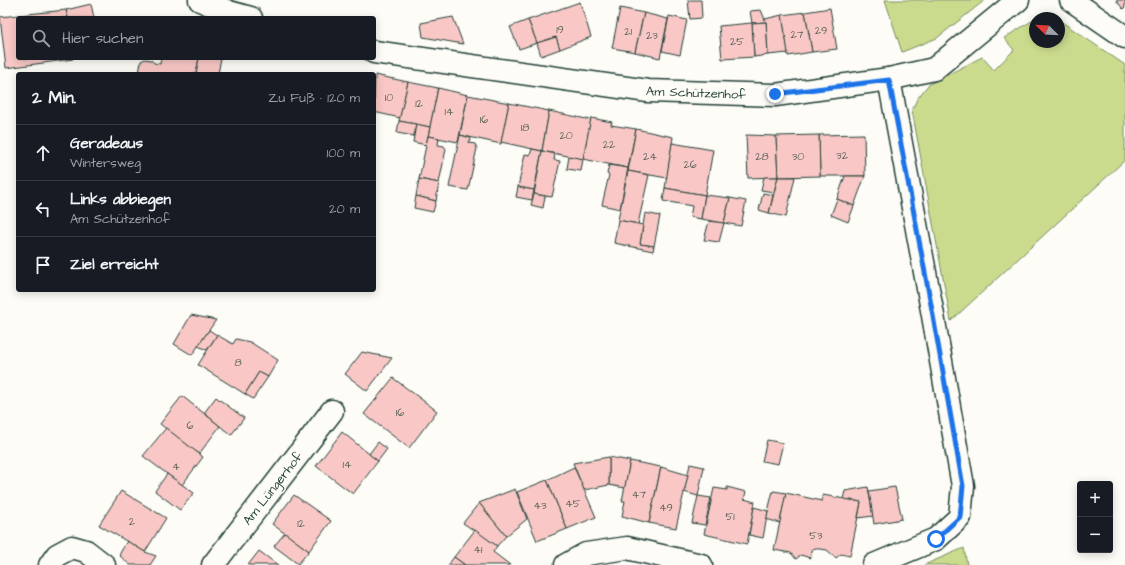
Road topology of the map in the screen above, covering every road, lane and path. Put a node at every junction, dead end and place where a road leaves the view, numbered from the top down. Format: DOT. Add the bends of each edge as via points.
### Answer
graph roads {
  1 [pos="200,0"];
  2 [pos="1018,0"];
  3 [pos="1071,0"];
  4 [pos="244,16"];
  5 [pos="1125,37"];
  6 [pos="376,52"];
  7 [pos="889,80"];
  8 [pos="332,411"];
  9 [pos="50,565"];
  10 [pos="104,565"];
  11 [pos="213,565"];
  12 [pos="566,565"];
  13 [pos="702,565"];
  14 [pos="874,565"];
  1 -- 4 [label="street"];
  2 -- 7 [label="street, Am Schützenhof" via="934,69"];
  3 -- 5 [label="street"];
  6 -- 7 [label="street, Am Schützenhof" via="648,91 775,94"];
  7 -- 14 [label="street" via="963,486 960,517 936,539"];
  8 -- 11 [label="street, Am Lüngerhof"];
  9 -- 10 [label="street" via="56,555 72,547 86,551"];
  12 -- 13 [label="street" via="586,554 627,548"];
}
